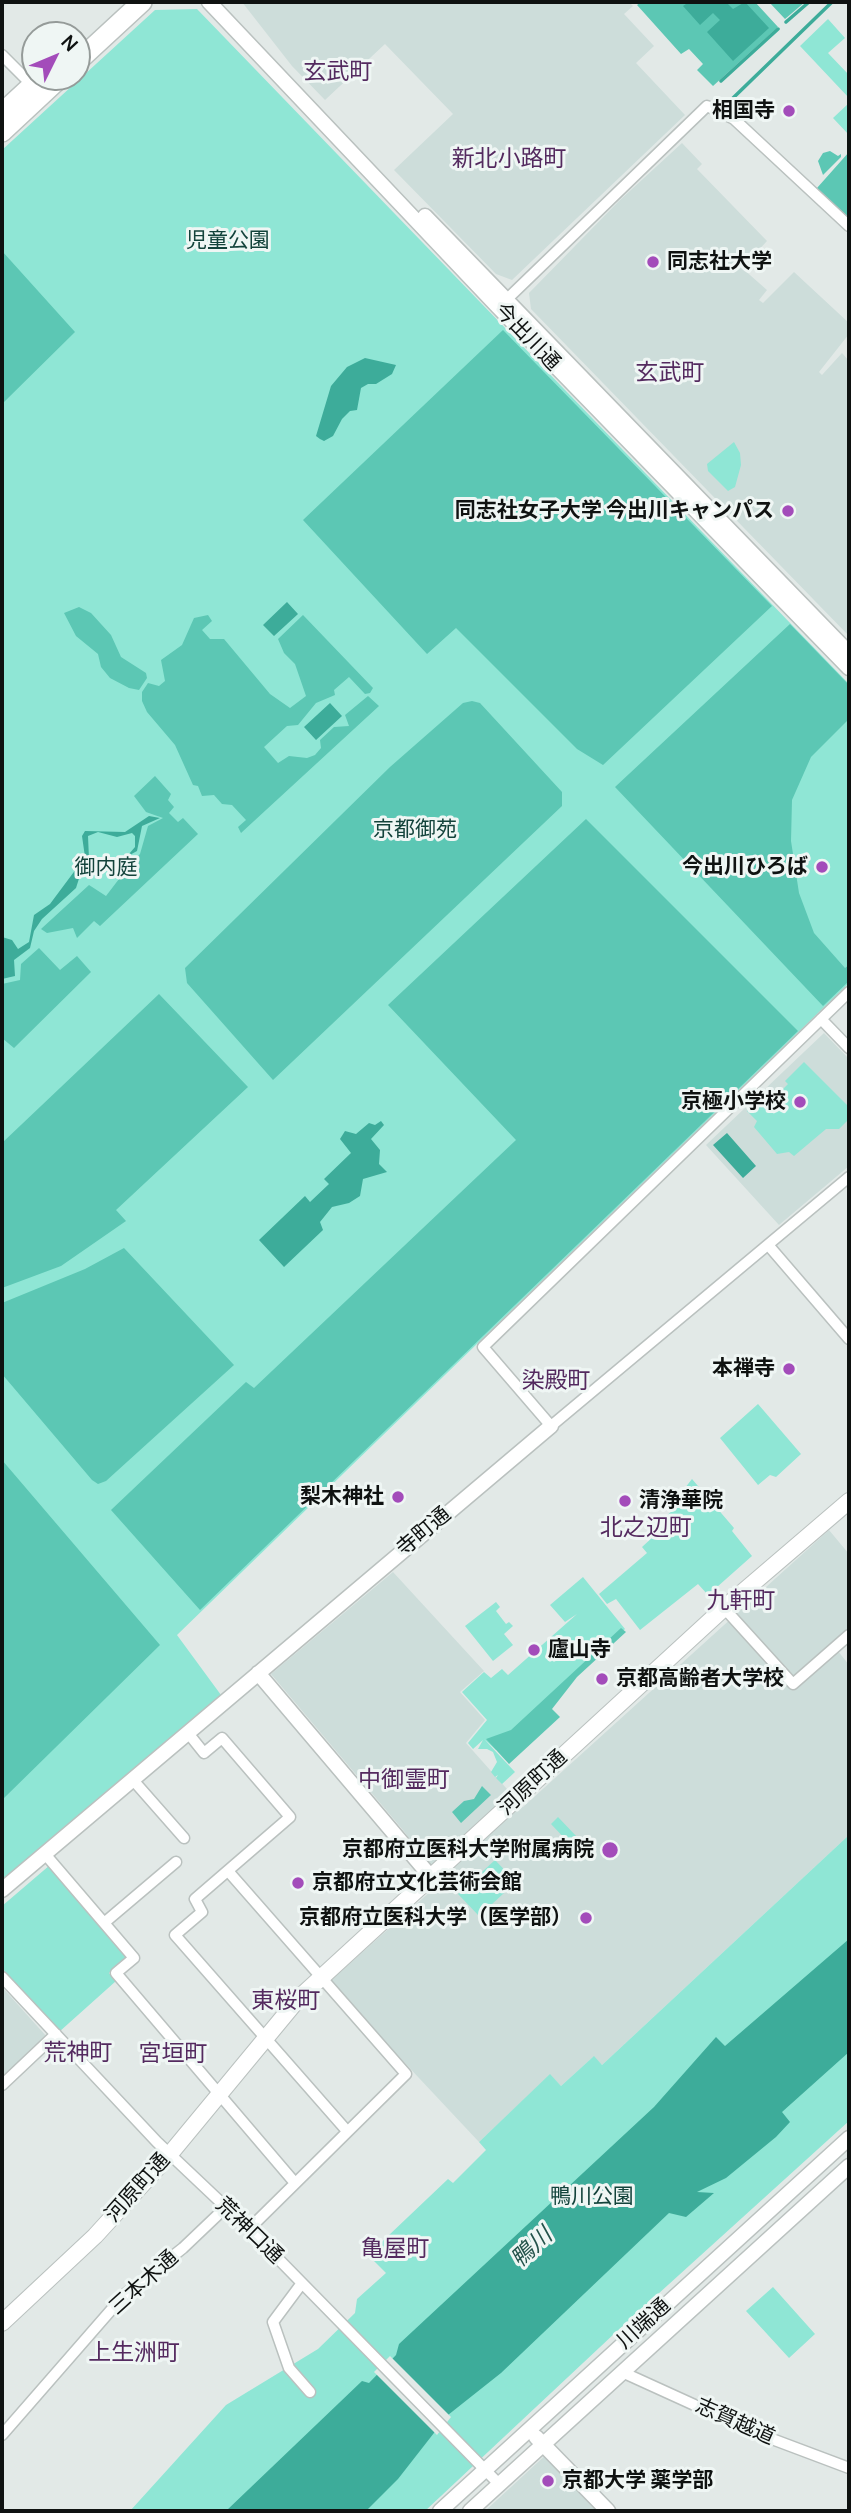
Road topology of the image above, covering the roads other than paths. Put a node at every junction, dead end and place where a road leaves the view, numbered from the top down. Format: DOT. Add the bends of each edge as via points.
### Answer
graph roads {
  1 [pos="122,2"];
  2 [pos="142,2"];
  3 [pos="209,2"];
  4 [pos="222,2"];
  5 [pos="91,31"];
  6 [pos="91,49"];
  7 [pos="2,55"];
  8 [pos="21,69"];
  9 [pos="26,91"];
  10 [pos="46,91"];
  11 [pos="2,113"];
  12 [pos="2,132"];
  13 [pos="849,226"];
  14 [pos="502,303"];
  15 [pos="849,653"];
  16 [pos="849,668"];
  17 [pos="849,992"];
  18 [pos="821,1019"];
  19 [pos="849,1048"];
  20 [pos="849,1177"];
  21 [pos="769,1246"];
  22 [pos="848,1335"];
  23 [pos="551,1426"];
  24 [pos="849,1501"];
  25 [pos="724,1608"];
  26 [pos="849,1636"];
  27 [pos="258,1673"];
  28 [pos="188,1733"];
  29 [pos="133,1780"];
  30 [pos="184,1838"];
  31 [pos="45,1854"];
  32 [pos="176,1862"];
  33 [pos="228,1871"];
  34 [pos="431,1877"];
  35 [pos="2,1890"];
  36 [pos="104,1923"];
  37 [pos="2,1977"];
  38 [pos="321,1978"];
  39 [pos="56,2034"];
  40 [pos="266,2038"];
  41 [pos="2,2085"];
  42 [pos="220,2093"];
  43 [pos="347,2132"];
  44 [pos="849,2138"];
  45 [pos="170,2154"];
  46 [pos="849,2166"];
  47 [pos="295,2183"];
  48 [pos="225,2208"];
  49 [pos="249,2229"];
  50 [pos="302,2283"];
  51 [pos="2,2323"];
  52 [pos="622,2372"];
  53 [pos="310,2392"];
  54 [pos="528,2429"];
  55 [pos="2,2435"];
  56 [pos="542,2443"];
  57 [pos="480,2465"];
  58 [pos="849,2468"];
  59 [pos="499,2484"];
  60 [pos="440,2511"];
  61 [pos="470,2511"];
  62 [pos="608,2511"];
  1 -- 5 [label="highway"];
  2 -- 6 [label="highway"];
  3 -- 14 [label="street, 今出川通"];
  4 -- 14 [label="street, 今出川通"];
  7 -- 8 [label="street"];
  9 -- 11 [label="highway"];
  10 -- 12 [label="highway"];
  13 -- 14 [label="street" via="734,119 707,106"];
  14 -- 15 [label="street, 今出川通"];
  14 -- 16 [label="street, 今出川通"];
  17 -- 18 [label="street"];
  18 -- 19 [label="street"];
  18 -- 23 [label="street" via="483,1346"];
  20 -- 21 [label="street, 寺町通"];
  21 -- 22 [label="street"];
  21 -- 23 [label="street, 寺町通"];
  23 -- 27 [label="street, 寺町通"];
  24 -- 25 [label="main road, 河原町通"];
  25 -- 26 [label="street" via="793,1684"];
  25 -- 34 [label="main road, 河原町通"];
  27 -- 28 [label="street, 寺町通"];
  27 -- 34 [label="street"];
  28 -- 29 [label="street, 寺町通"];
  28 -- 33 [label="street" via="204,1753 222,1738 290,1817"];
  29 -- 30 [label="street"];
  29 -- 31 [label="street, 寺町通"];
  31 -- 35 [label="street, 寺町通"];
  31 -- 36 [label="street"];
  32 -- 36 [label="street"];
  33 -- 38 [label="street"];
  33 -- 40 [label="street" via="195,1899 202,1912 175,1935"];
  34 -- 38 [label="main road, 河原町通"];
  36 -- 42 [label="street" via="134,1958 116,1973"];
  37 -- 39 [label="street, 荒神口通"];
  38 -- 40 [label="main road, 河原町通"];
  38 -- 43 [label="street" via="406,2074"];
  39 -- 41 [label="street"];
  39 -- 45 [label="street, 荒神口通"];
  40 -- 42 [label="main road, 河原町通"];
  40 -- 43 [label="street"];
  42 -- 45 [label="main road, 河原町通"];
  42 -- 47 [label="street"];
  43 -- 47 [label="street"];
  44 -- 54 [label="street, 川端通"];
  45 -- 48 [label="street, 荒神口通"];
  45 -- 51 [label="main road, 河原町通" via="83,2250"];
  46 -- 52 [label="street, 川端通"];
  47 -- 49 [label="street"];
  48 -- 49 [label="street, 荒神口通"];
  48 -- 55 [label="street, 三本木通" via="125,2294"];
  49 -- 50 [label="street, 荒神口通"];
  50 -- 53 [label="street" via="274,2322 289,2368"];
  50 -- 57 [label="street, 荒神口通"];
  52 -- 56 [label="street, 川端通"];
  52 -- 58 [label="street, 志賀越道" via="756,2433"];
  54 -- 56 [label="street"];
  54 -- 57 [label="street, 川端通"];
  56 -- 59 [label="street, 川端通"];
  56 -- 62 [label="street"];
  57 -- 59 [label="street, 荒神口通"];
  57 -- 60 [label="street, 川端通"];
  59 -- 61 [label="street, 川端通"];
}
